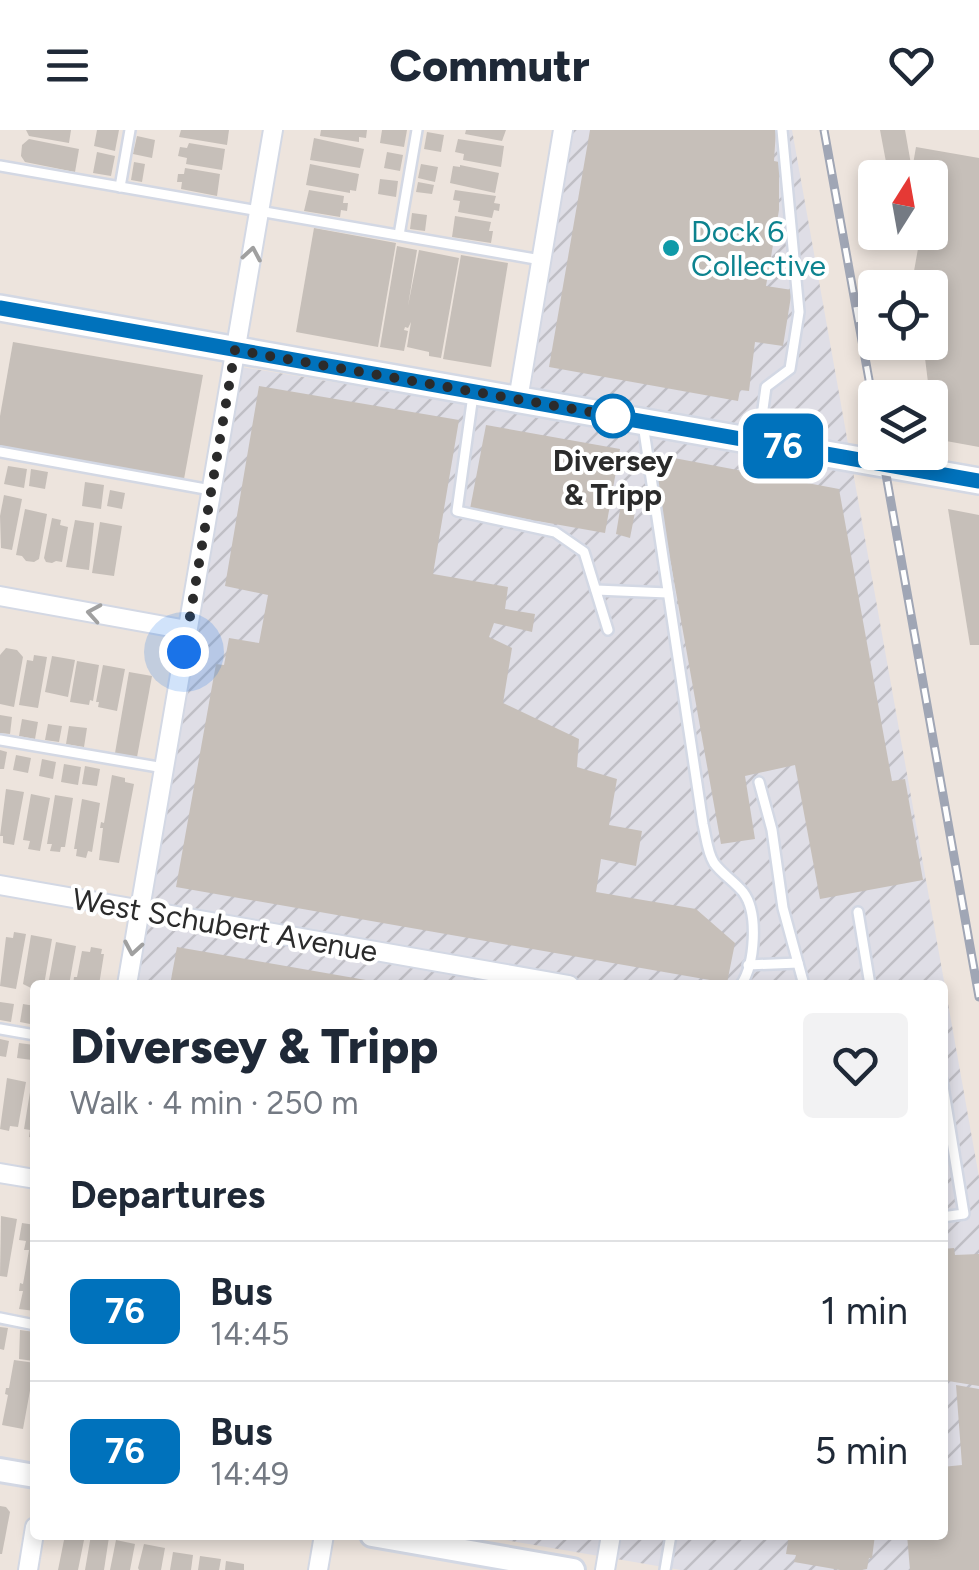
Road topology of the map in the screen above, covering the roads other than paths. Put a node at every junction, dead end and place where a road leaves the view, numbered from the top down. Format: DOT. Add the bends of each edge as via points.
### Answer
graph roads {
  1 [pos="130,130"];
  2 [pos="274,130"];
  3 [pos="417,130"];
  4 [pos="563,130"];
  5 [pos="782,130"];
  6 [pos="0,166"];
  7 [pos="120,187"];
  8 [pos="260,211"];
  9 [pos="399,235"];
  10 [pos="541,260"];
  11 [pos="0,308"];
  12 [pos="235,350"];
  13 [pos="474,392"];
  14 [pos="518,400"];
  15 [pos="642,422"];
  16 [pos="758,442"];
  17 [pos="0,452"];
  18 [pos="979,481"];
  19 [pos="211,490"];
  20 [pos="596,590"];
  21 [pos="668,593"];
  22 [pos="0,596"];
  23 [pos="188,630"];
  24 [pos="608,630"];
  25 [pos="0,740"];
  26 [pos="164,768"];
  27 [pos="759,782"];
  28 [pos="0,885"];
  29 [pos="140,910"];
  30 [pos="858,912"];
  31 [pos="798,963"];
  32 [pos="748,965"];
  33 [pos="128,980"];
  34 [pos="539,980"];
  35 [pos="744,980"];
  36 [pos="803,980"];
  37 [pos="869,980"];
  38 [pos="0,1029"];
  39 [pos="30,1035"];
  40 [pos="948,1117"];
  41 [pos="0,1173"];
  42 [pos="30,1178"];
  43 [pos="948,1216"];
  44 [pos="0,1318"];
  45 [pos="30,1324"];
  46 [pos="0,1470"];
  47 [pos="30,1475"];
  48 [pos="33,1540"];
  49 [pos="323,1540"];
  50 [pos="401,1540"];
  51 [pos="610,1540"];
  52 [pos="670,1540"];
  53 [pos="28,1570"];
  54 [pos="318,1570"];
  55 [pos="573,1570"];
  56 [pos="605,1570"];
  57 [pos="665,1570"];
  1 -- 7 [label="lane"];
  2 -- 8 [label="street"];
  3 -- 9 [label="lane"];
  4 -- 10 [label="street"];
  5 -- 16 [label="lane" via="800,312 790,369 766,387"];
  6 -- 7 [label="lane"];
  7 -- 8 [label="lane"];
  8 -- 9 [label="lane"];
  12 -- 8 [label="street, one-way"];
  9 -- 10 [label="lane"];
  10 -- 14 [label="street"];
  11 -- 12 [label="main road"];
  12 -- 13 [label="main road"];
  12 -- 19 [label="street"];
  13 -- 14 [label="main road"];
  13 -- 20 [label="lane" via="457,511 556,532 584,552"];
  14 -- 15 [label="main road"];
  15 -- 16 [label="main road"];
  15 -- 21 [label="lane"];
  16 -- 18 [label="main road"];
  17 -- 19 [label="lane"];
  19 -- 23 [label="street"];
  20 -- 21 [label="lane"];
  20 -- 24 [label="lane"];
  21 -- 32 [label="lane" via="712,859 751,908"];
  23 -- 22 [label="street, one-way"];
  23 -- 26 [label="street"];
  25 -- 26 [label="lane"];
  26 -- 29 [label="street"];
  27 -- 31 [label="lane"];
  28 -- 29 [label="street, West Schubert Avenue"];
  29 -- 33 [label="street, one-way"];
  29 -- 34 [label="street, West Schubert Avenue"];
  30 -- 37 [label="lane"];
  31 -- 32 [label="lane"];
  31 -- 36 [label="lane"];
  32 -- 35 [label="lane"];
  38 -- 39 [label="lane"];
  40 -- 43 [label="lane" via="964,1214"];
  41 -- 42 [label="street"];
  44 -- 45 [label="lane"];
  46 -- 47 [label="street"];
  48 -- 53 [label="street"];
  49 -- 54 [label="street"];
  50 -- 55 [label="street"];
  51 -- 56 [label="street"];
  52 -- 57 [label="lane"];
}
